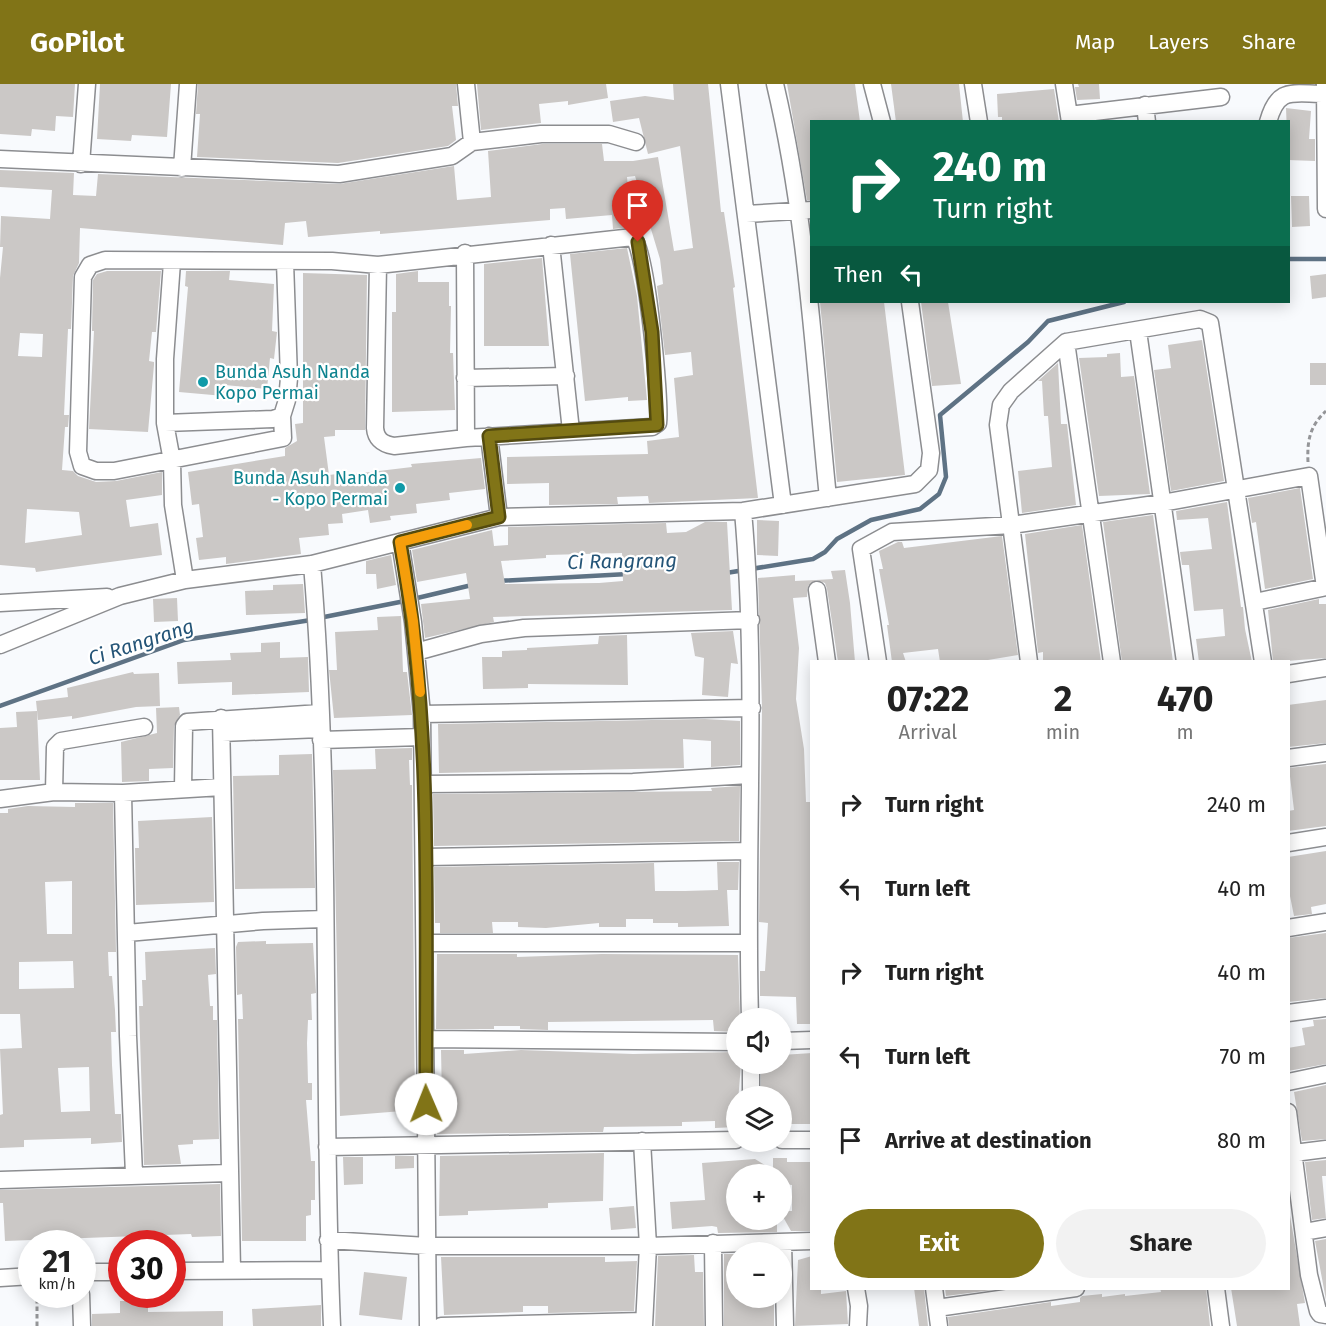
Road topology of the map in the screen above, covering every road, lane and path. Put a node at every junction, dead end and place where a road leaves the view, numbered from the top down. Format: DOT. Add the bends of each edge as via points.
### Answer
graph roads {
  1 [pos="87,84"];
  2 [pos="189,84"];
  3 [pos="466,84"];
  4 [pos="729,84"];
  5 [pos="775,84"];
  6 [pos="872,84"];
  7 [pos="1064,84"];
  8 [pos="977,85"];
  9 [pos="1325,89"];
  10 [pos="1221,97"];
  11 [pos="1146,113"];
  12 [pos="1069,118"];
  13 [pos="881,120"];
  14 [pos="979,120"];
  15 [pos="1269,120"];
  16 [pos="472,142"];
  17 [pos="636,142"];
  18 [pos="0,159"];
  19 [pos="81,164"];
  20 [pos="182,168"];
  21 [pos="1326,209"];
  22 [pos="805,210"];
  23 [pos="746,214"];
  24 [pos="551,245"];
  25 [pos="465,253"];
  26 [pos="172,262"];
  27 [pos="285,262"];
  28 [pos="378,265"];
  29 [pos="810,273"];
  30 [pos="812,303"];
  31 [pos="910,303"];
  32 [pos="1138,332"];
  33 [pos="1066,342"];
  34 [pos="566,376"];
  35 [pos="465,378"];
  36 [pos="1326,411"];
  37 [pos="282,416"];
  38 [pos="165,423"];
  39 [pos="571,431"];
  40 [pos="489,436"];
  41 [pos="466,438"];
  42 [pos="172,461"];
  43 [pos="1308,467"];
  44 [pos="1238,490"];
  45 [pos="828,498"];
  46 [pos="1162,504"];
  47 [pos="783,505"];
  48 [pos="743,511"];
  49 [pos="1089,512"];
  50 [pos="499,517"];
  51 [pos="1012,525"];
  52 [pos="400,542"];
  53 [pos="312,564"];
  54 [pos="185,580"];
  55 [pos="1326,587"];
  56 [pos="818,590"];
  57 [pos="120,596"];
  58 [pos="1255,602"];
  59 [pos="0,603"];
  60 [pos="751,620"];
  61 [pos="0,645"];
  62 [pos="416,652"];
  63 [pos="827,660"];
  64 [pos="878,660"];
  65 [pos="1029,660"];
  66 [pos="1112,660"];
  67 [pos="1185,660"];
  68 [pos="1263,660"];
  69 [pos="1326,668"];
  70 [pos="1290,674"];
  71 [pos="752,708"];
  72 [pos="423,714"];
  73 [pos="222,725"];
  74 [pos="144,727"];
  75 [pos="320,727"];
  76 [pos="422,737"];
  77 [pos="1326,753"];
  78 [pos="1290,758"];
  79 [pos="749,775"];
  80 [pos="424,784"];
  81 [pos="222,787"];
  82 [pos="183,788"];
  83 [pos="54,792"];
  84 [pos="123,793"];
  85 [pos="0,799"];
  86 [pos="1326,837"];
  87 [pos="1290,843"];
  88 [pos="749,851"];
  89 [pos="425,857"];
  90 [pos="324,919"];
  91 [pos="1326,922"];
  92 [pos="224,924"];
  93 [pos="1290,928"];
  94 [pos="127,933"];
  95 [pos="426,943"];
  96 [pos="748,943"];
  97 [pos="750,1008"];
  98 [pos="1326,1008"];
  99 [pos="1290,1013"];
  100 [pos="426,1039"];
  101 [pos="810,1040"];
  102 [pos="792,1041"];
  103 [pos="726,1042"];
  104 [pos="1326,1074"];
  105 [pos="1290,1082"];
  106 [pos="1290,1126"];
  107 [pos="726,1140"];
  108 [pos="792,1140"];
  109 [pos="810,1140"];
  110 [pos="642,1141"];
  111 [pos="427,1144"];
  112 [pos="327,1147"];
  113 [pos="1326,1149"];
  114 [pos="1294,1153"];
  115 [pos="229,1173"];
  116 [pos="134,1174"];
  117 [pos="0,1180"];
  118 [pos="1326,1228"];
  119 [pos="1304,1232"];
  120 [pos="328,1240"];
  121 [pos="810,1241"];
  122 [pos="792,1242"];
  123 [pos="713,1243"];
  124 [pos="726,1243"];
  125 [pos="427,1246"];
  126 [pos="648,1246"];
  127 [pos="232,1270"];
  128 [pos="330,1270"];
  129 [pos="186,1271"];
  130 [pos="18,1277"];
  131 [pos="0,1278"];
  132 [pos="856,1290"];
  133 [pos="934,1290"];
  134 [pos="1062,1290"];
  135 [pos="1216,1290"];
  136 [pos="37,1308"];
  137 [pos="81,1308"];
  138 [pos="785,1308"];
  139 [pos="937,1308"];
  140 [pos="1326,1315"];
  141 [pos="644,1323"];
  142 [pos="37,1326"];
  143 [pos="82,1326"];
  144 [pos="332,1326"];
  145 [pos="428,1326"];
  146 [pos="441,1326"];
  147 [pos="714,1326"];
  148 [pos="785,1326"];
  149 [pos="858,1326"];
  150 [pos="939,1326"];
  151 [pos="1221,1326"];
  1 -- 19 [label="street"];
  2 -- 20 [label="street"];
  3 -- 16 [label="street"];
  4 -- 23 [label="street"];
  5 -- 22 [label="street"];
  6 -- 13 [label="street"];
  7 -- 12 [label="street"];
  8 -- 14 [label="street"];
  9 -- 15 [label="street" via="1284,94 1274,102"];
  9 -- 21 [label="street"];
  10 -- 11 [label="street"];
  11 -- 12 [label="street"];
  16 -- 17 [label="street" via="604,134"];
  16 -- 20 [label="street" via="452,156 339,174"];
  18 -- 19 [label="street"];
  19 -- 20 [label="street"];
  22 -- 23 [label="street"];
  22 -- 29 [label="street"];
  23 -- 47 [label="street"];
  24 -- 25 [label="street"];
  24 -- 34 [label="street"];
  24 -- 39 [label="street" via="631,237 637,240 652,332 657,425"];
  25 -- 28 [label="street"];
  25 -- 35 [label="street"];
  26 -- 27 [label="street"];
  26 -- 38 [label="street"];
  26 -- 42 [label="street" via="105,260 86,268 78,452 82,466 104,471"];
  27 -- 28 [label="street"];
  27 -- 37 [label="street" via="289,378"];
  28 -- 41 [label="street" via="377,437 394,446"];
  30 -- 45 [label="street"];
  31 -- 45 [label="street" via="931,453 929,470 915,484"];
  32 -- 33 [label="street"];
  32 -- 44 [label="street" via="1200,319 1210,323"];
  32 -- 46 [label="street"];
  33 -- 49 [label="street"];
  33 -- 51 [label="street" via="1011,391 999,411"];
  34 -- 35 [label="street"];
  34 -- 39 [label="street"];
  35 -- 41 [label="street"];
  36 -- 43 [label="path" via="1309,435"];
  37 -- 38 [label="street"];
  37 -- 42 [label="street" via="281,439"];
  38 -- 42 [label="street"];
  39 -- 40 [label="street"];
  40 -- 41 [label="street"];
  40 -- 50 [label="street"];
  42 -- 54 [label="street" via="173,505"];
  44 -- 46 [label="street"];
  44 -- 55 [label="street" via="1309,476"];
  44 -- 58 [label="street"];
  45 -- 47 [label="street"];
  46 -- 49 [label="street"];
  46 -- 67 [label="street"];
  47 -- 48 [label="street"];
  48 -- 50 [label="street"];
  48 -- 60 [label="street"];
  49 -- 51 [label="street"];
  49 -- 66 [label="street"];
  50 -- 52 [label="street"];
  51 -- 64 [label="street" via="892,532 861,549"];
  51 -- 65 [label="street"];
  52 -- 53 [label="street"];
  52 -- 62 [label="street"];
  53 -- 54 [label="street"];
  53 -- 75 [label="street"];
  54 -- 57 [label="street"];
  55 -- 58 [label="street"];
  56 -- 63 [label="street"];
  57 -- 59 [label="street"];
  57 -- 61 [label="street"];
  58 -- 68 [label="street"];
  60 -- 62 [label="street" via="514,629"];
  60 -- 71 [label="street"];
  62 -- 72 [label="street"];
  69 -- 70 [label="street"];
  71 -- 72 [label="street"];
  71 -- 79 [label="street"];
  72 -- 76 [label="street"];
  73 -- 75 [label="street" via="281,722"];
  73 -- 81 [label="street"];
  73 -- 82 [label="street" via="185,724"];
  74 -- 83 [label="street" via="61,741 55,747"];
  75 -- 76 [label="street"];
  75 -- 90 [label="street"];
  76 -- 80 [label="street"];
  77 -- 78 [label="street"];
  79 -- 80 [label="street" via="633,782"];
  79 -- 88 [label="street"];
  80 -- 89 [label="street"];
  81 -- 82 [label="street"];
  81 -- 92 [label="street"];
  82 -- 84 [label="street"];
  83 -- 84 [label="street"];
  83 -- 85 [label="street"];
  84 -- 94 [label="street"];
  86 -- 87 [label="street"];
  88 -- 89 [label="street"];
  88 -- 96 [label="street"];
  89 -- 95 [label="street"];
  90 -- 92 [label="street"];
  90 -- 112 [label="street"];
  91 -- 93 [label="street"];
  92 -- 94 [label="street"];
  92 -- 115 [label="street"];
  94 -- 116 [label="street"];
  95 -- 96 [label="street"];
  95 -- 100 [label="street"];
  96 -- 97 [label="street"];
  98 -- 99 [label="street"];
  100 -- 103 [label="street"];
  100 -- 111 [label="street"];
  101 -- 102 [label="street"];
  104 -- 105 [label="street"];
  106 -- 114 [label="street"];
  107 -- 110 [label="street"];
  108 -- 109 [label="street"];
  110 -- 111 [label="street"];
  110 -- 126 [label="street"];
  111 -- 112 [label="street"];
  111 -- 125 [label="street"];
  112 -- 120 [label="street"];
  113 -- 114 [label="street"];
  114 -- 119 [label="street"];
  115 -- 116 [label="street"];
  115 -- 127 [label="street"];
  116 -- 117 [label="street"];
  118 -- 119 [label="street"];
  119 -- 140 [label="street" via="1318,1311"];
  120 -- 125 [label="street"];
  120 -- 128 [label="street"];
  121 -- 122 [label="street"];
  123 -- 124 [label="street"];
  123 -- 126 [label="street"];
  123 -- 147 [label="street"];
  125 -- 126 [label="street"];
  125 -- 145 [label="street"];
  126 -- 141 [label="street"];
  127 -- 128 [label="street"];
  127 -- 129 [label="street"];
  128 -- 144 [label="street"];
  130 -- 131 [label="street"];
  132 -- 149 [label="street"];
  133 -- 139 [label="street"];
  134 -- 139 [label="street"];
  135 -- 151 [label="street"];
  136 -- 142 [label="path"];
  137 -- 143 [label="street"];
  138 -- 148 [label="street"];
  139 -- 150 [label="street"];
  141 -- 146 [label="street"];
}
